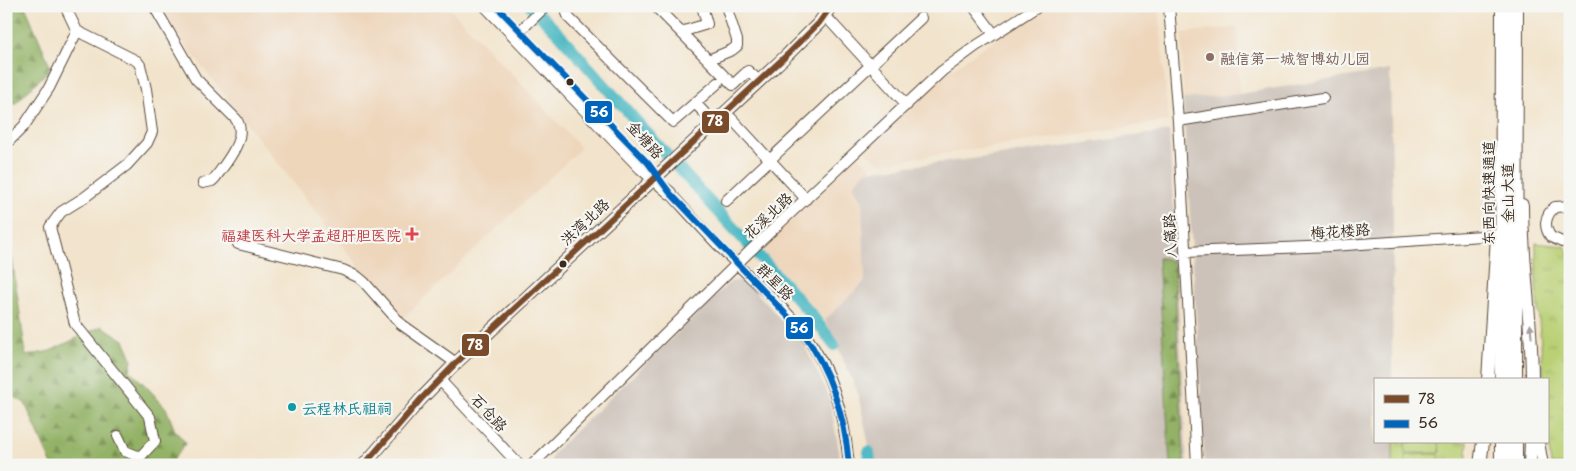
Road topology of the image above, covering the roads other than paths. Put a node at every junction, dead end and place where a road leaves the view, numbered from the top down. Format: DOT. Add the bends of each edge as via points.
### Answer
graph roads {
  1 [pos="64,6"];
  2 [pos="154,6"];
  3 [pos="486,6"];
  4 [pos="496,6"];
  5 [pos="546,6"];
  6 [pos="569,6"];
  7 [pos="655,6"];
  8 [pos="702,6"];
  9 [pos="726,6"];
  10 [pos="832,6"];
  11 [pos="840,6"];
  12 [pos="972,6"];
  13 [pos="1038,6"];
  14 [pos="1169,6"];
  15 [pos="1499,6"];
  16 [pos="1503,6"];
  17 [pos="1516,6"];
  18 [pos="1523,6"];
  19 [pos="921,18"];
  20 [pos="830,22"];
  21 [pos="77,31"];
  22 [pos="520,31"];
  23 [pos="681,32"];
  24 [pos="994,34"];
  25 [pos="708,60"];
  26 [pos="870,65"];
  27 [pos="759,81"];
  28 [pos="718,82"];
  29 [pos="1323,98"];
  30 [pos="695,103"];
  31 [pos="907,104"];
  32 [pos="731,118"];
  33 [pos="1178,121"];
  34 [pos="714,123"];
  35 [pos="6,144"];
  36 [pos="770,160"];
  37 [pos="677,163"];
  38 [pos="658,181"];
  39 [pos="203,183"];
  40 [pos="670,193"];
  41 [pos="806,199"];
  42 [pos="726,201"];
  43 [pos="1570,206"];
  44 [pos="1497,234"];
  45 [pos="1570,240"];
  46 [pos="238,244"];
  47 [pos="1186,252"];
  48 [pos="737,264"];
  49 [pos="1509,342"];
  50 [pos="456,363"];
  51 [pos="1488,378"];
  52 [pos="1502,378"];
  53 [pos="1516,378"];
  54 [pos="1532,378"];
  55 [pos="442,383"];
  56 [pos="118,436"];
  57 [pos="1482,444"];
  58 [pos="1488,444"];
  59 [pos="1502,444"];
  60 [pos="1515,444"];
  61 [pos="1531,444"];
  62 [pos="1539,444"];
  63 [pos="364,465"];
  64 [pos="374,465"];
  65 [pos="520,465"];
  66 [pos="532,465"];
  67 [pos="849,465"];
  68 [pos="1198,465"];
  69 [pos="1480,465"];
  70 [pos="1487,465"];
  71 [pos="1502,465"];
  72 [pos="1515,465"];
  73 [pos="1530,465"];
  74 [pos="1543,465"];
  1 -- 21 [label="street"];
  2 -- 39 [label="street" via="196,79 240,126 236,148 215,178"];
  3 -- 38 [label="main road, 金塘路"];
  4 -- 22 [label="main road, 金塘路"];
  5 -- 22 [label="street"];
  6 -- 30 [label="street" via="569,18 673,122"];
  7 -- 23 [label="street"];
  8 -- 23 [label="street" via="707,24"];
  9 -- 25 [label="street" via="737,46"];
  10 -- 27 [label="main road, 洪湾北路" via="805,38"];
  11 -- 20 [label="main road, 洪湾北路"];
  12 -- 24 [label="street"];
  13 -- 24 [label="street, 花溪北路"];
  14 -- 33 [label="street, 八箴路"];
  15 -- 44 [label="main road, 金山大道"];
  16 -- 49 [label="highway, 东西向快速通道"];
  17 -- 49 [label="highway, 东西向快速通道"];
  54 -- 18 [label="main road, 金山大道, one-way" via="1522,226"];
  19 -- 26 [label="street"];
  20 -- 26 [label="street"];
  20 -- 32 [label="main road, 洪湾北路"];
  21 -- 35 [label="street" via="49,88 24,126"];
  21 -- 56 [label="street" via="140,65 152,132 147,144 127,164 62,212 50,227 75,324 150,417 155,441 140,457 125,451"];
  22 -- 38 [label="main road, 金塘路" via="648,163"];
  23 -- 25 [label="street"];
  24 -- 31 [label="street, 花溪北路" via="942,71"];
  25 -- 27 [label="street" via="733,85 748,71"];
  26 -- 31 [label="street"];
  26 -- 36 [label="street"];
  27 -- 34 [label="main road, 洪湾北路"];
  28 -- 30 [label="street"];
  29 -- 33 [label="street"];
  30 -- 34 [label="street"];
  31 -- 41 [label="street, 花溪北路"];
  32 -- 36 [label="street"];
  32 -- 37 [label="main road, 洪湾北路"];
  33 -- 47 [label="street, 八箴路"];
  34 -- 37 [label="main road, 洪湾北路"];
  36 -- 41 [label="street"];
  36 -- 42 [label="street"];
  37 -- 38 [label="main road, 洪湾北路"];
  38 -- 40 [label="main road, 金塘路"];
  38 -- 50 [label="main road, 洪湾北路"];
  38 -- 55 [label="main road, 洪湾北路"];
  40 -- 48 [label="street, 群星路"];
  41 -- 48 [label="street, 花溪北路"];
  43 -- 45 [label="street" via="1555,207 1546,220 1551,237 1562,242"];
  44 -- 47 [label="street, 梅花楼路"];
  44 -- 51 [label="main road, 金山大道"];
  46 -- 50 [label="street" via="351,273 364,282 401,324"];
  47 -- 68 [label="street, 八箴路"];
  48 -- 66 [label="street, 花溪北路"];
  48 -- 67 [label="street, 群星路" via="798,326 813,348 838,405"];
  49 -- 52 [label="highway, 东西向快速通道"];
  49 -- 53 [label="highway, 东西向快速通道"];
  50 -- 55 [label="main road, 洪湾北路"];
  55 -- 63 [label="main road, 洪湾北路"];
  55 -- 64 [label="main road, 洪湾北路"];
  55 -- 65 [label="street, 石仓路"];
  57 -- 69 [label="main road"];
  58 -- 70 [label="main road"];
  59 -- 71 [label="highway"];
  60 -- 72 [label="highway"];
  61 -- 73 [label="main road"];
  62 -- 74 [label="street"];
}
